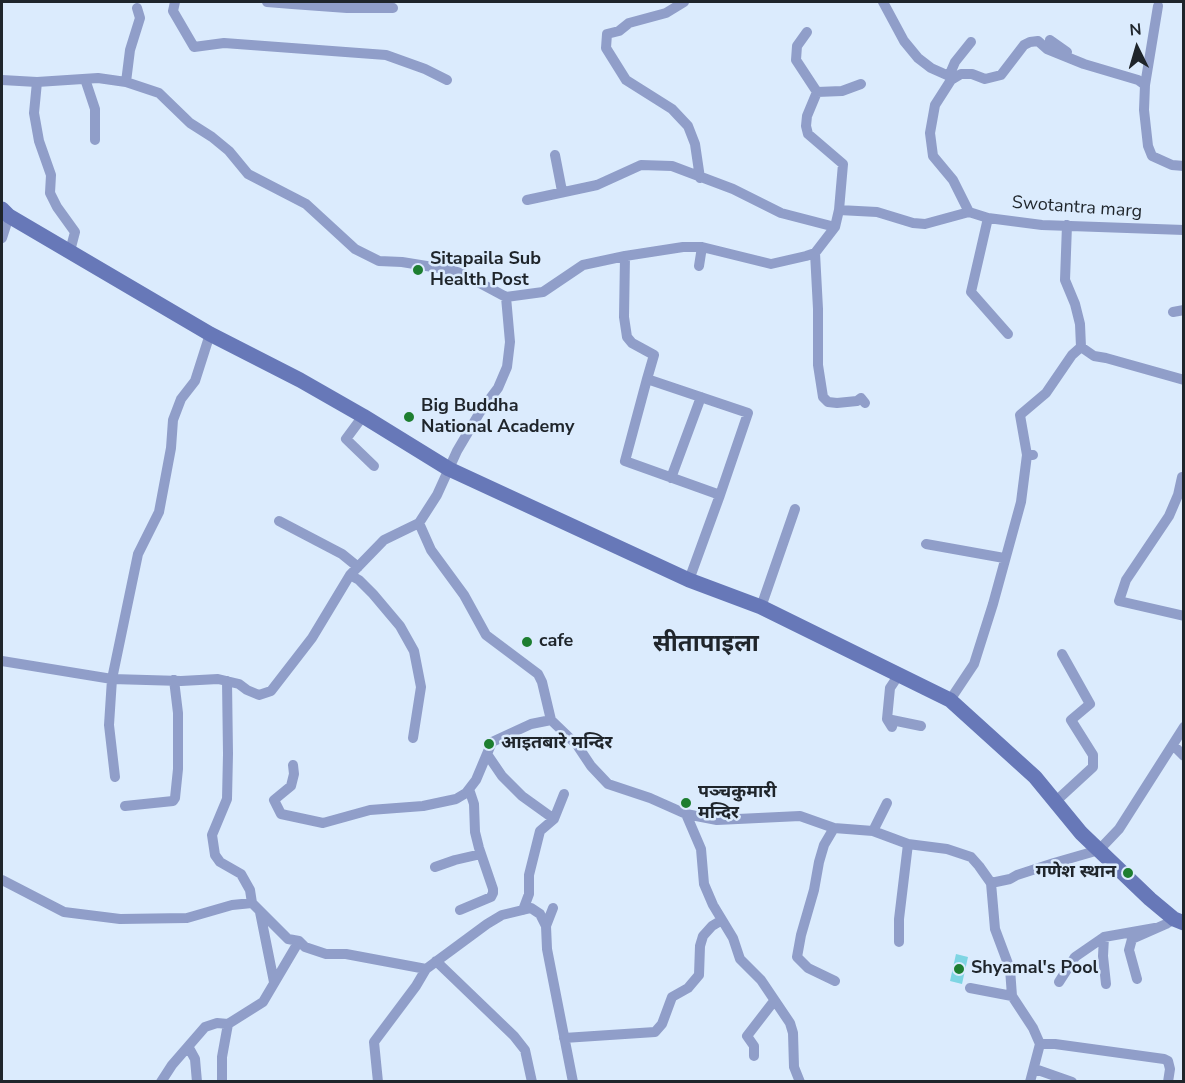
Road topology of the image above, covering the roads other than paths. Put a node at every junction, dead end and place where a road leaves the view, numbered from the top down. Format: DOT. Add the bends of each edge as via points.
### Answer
graph roads {
  1 [pos="175,2"];
  2 [pos="267,2"];
  3 [pos="684,2"];
  4 [pos="883,2"];
  5 [pos="292,3"];
  6 [pos="1158,6"];
  7 [pos="137,8"];
  8 [pos="393,8"];
  9 [pos="807,32"];
  10 [pos="1050,40"];
  11 [pos="970,42"];
  12 [pos="1084,64"];
  13 [pos="950,78"];
  14 [pos="85,79"];
  15 [pos="2,80"];
  16 [pos="447,80"];
  17 [pos="36,82"];
  18 [pos="126,82"];
  19 [pos="861,84"];
  20 [pos="1145,85"];
  21 [pos="817,92"];
  22 [pos="94,140"];
  23 [pos="555,155"];
  24 [pos="1184,166"];
  25 [pos="700,178"];
  26 [pos="562,191"];
  27 [pos="526,200"];
  28 [pos="839,210"];
  29 [pos="969,212"];
  30 [pos="5,213"];
  31 [pos="988,218"];
  32 [pos="1067,225"];
  33 [pos="835,227"];
  34 [pos="1184,230"];
  35 [pos="2,238"];
  36 [pos="702,247"];
  37 [pos="70,251"];
  38 [pos="815,253"];
  39 [pos="625,256"];
  40 [pos="699,266"];
  41 [pos="506,297"];
  42 [pos="210,334"];
  43 [pos="1008,334"];
  44 [pos="1081,347"];
  45 [pos="647,379"];
  46 [pos="1184,380"];
  47 [pos="701,397"];
  48 [pos="865,403"];
  49 [pos="363,416"];
  50 [pos="374,466"];
  51 [pos="449,469"];
  52 [pos="671,477"];
  53 [pos="1182,477"];
  54 [pos="720,495"];
  55 [pos="795,509"];
  56 [pos="279,521"];
  57 [pos="419,523"];
  58 [pos="926,544"];
  59 [pos="1004,558"];
  60 [pos="358,567"];
  61 [pos="350,575"];
  62 [pos="689,580"];
  63 [pos="761,607"];
  64 [pos="1183,615"];
  65 [pos="1062,654"];
  66 [pos="2,661"];
  67 [pos="898,676"];
  68 [pos="112,679"];
  69 [pos="174,680"];
  70 [pos="227,681"];
  71 [pos="950,700"];
  72 [pos="552,720"];
  73 [pos="921,726"];
  74 [pos="1184,727"];
  75 [pos="413,738"];
  76 [pos="1173,745"];
  77 [pos="487,754"];
  78 [pos="1184,756"];
  79 [pos="293,765"];
  80 [pos="114,777"];
  81 [pos="469,789"];
  82 [pos="1056,801"];
  83 [pos="887,803"];
  84 [pos="125,806"];
  85 [pos="686,814"];
  86 [pos="834,828"];
  87 [pos="873,831"];
  88 [pos="908,844"];
  89 [pos="1099,850"];
  90 [pos="481,854"];
  91 [pos="435,867"];
  92 [pos="2,880"];
  93 [pos="991,883"];
  94 [pos="252,903"];
  95 [pos="553,908"];
  96 [pos="460,910"];
  97 [pos="523,910"];
  98 [pos="260,912"];
  99 [pos="722,920"];
  100 [pos="1179,921"];
  101 [pos="546,926"];
  102 [pos="1155,928"];
  103 [pos="1104,936"];
  104 [pos="299,941"];
  105 [pos="898,942"];
  106 [pos="436,961"];
  107 [pos="426,969"];
  108 [pos="1137,979"];
  109 [pos="835,981"];
  110 [pos="274,982"];
  111 [pos="1059,982"];
  112 [pos="1106,984"];
  113 [pos="970,988"];
  114 [pos="1012,996"];
  115 [pos="774,1000"];
  116 [pos="228,1024"];
  117 [pos="564,1038"];
  118 [pos="1040,1044"];
  119 [pos="189,1047"];
  120 [pos="754,1056"];
  121 [pos="1035,1069"];
  122 [pos="161,1082"];
  123 [pos="197,1082"];
  124 [pos="222,1082"];
  125 [pos="378,1082"];
  126 [pos="532,1082"];
  127 [pos="573,1082"];
  128 [pos="800,1082"];
  129 [pos="1030,1082"];
  130 [pos="1072,1082"];
  131 [pos="1168,1082"];
  1 -- 16 [label="street" via="173,11 194,48 224,43 386,55"];
  2 -- 5 [label="street"];
  3 -- 25 [label="street" via="666,13 606,34 606,48 626,80 672,109 688,126"];
  4 -- 13 [label="street" via="918,58"];
  5 -- 8 [label="street" via="347,9"];
  6 -- 20 [label="street"];
  7 -- 18 [label="street" via="140,18"];
  9 -- 21 [label="street" via="797,46 796,60"];
  10 -- 12 [label="street"];
  11 -- 13 [label="street" via="955,62"];
  12 -- 13 [label="street" via="1034,41 1024,45 1001,75 985,79 961,74"];
  12 -- 20 [label="street"];
  13 -- 29 [label="street" via="935,105 930,133 933,156 953,180"];
  14 -- 17 [label="street"];
  14 -- 18 [label="street"];
  14 -- 22 [label="street" via="95,109"];
  15 -- 17 [label="street"];
  17 -- 37 [label="street" via="34,113 39,141 51,175 50,193 75,232"];
  18 -- 41 [label="street" via="159,93 190,123 229,151 248,174 306,204 355,249 379,261 451,270"];
  19 -- 21 [label="street"];
  20 -- 24 [label="street" via="1144,110 1152,156"];
  21 -- 28 [label="street" via="806,126 808,134 843,164"];
  23 -- 26 [label="street"];
  25 -- 26 [label="street" via="672,166 641,165 597,184"];
  25 -- 33 [label="street" via="781,213"];
  26 -- 27 [label="street"];
  28 -- 29 [label="street" via="877,212 925,224"];
  28 -- 33 [label="street"];
  29 -- 31 [label="street, Swotantra marg"];
  30 -- 35 [label="street"];
  30 -- 37 [label="main road"];
  31 -- 32 [label="street, Swotantra marg"];
  31 -- 43 [label="street" via="971,292"];
  32 -- 34 [label="street, Swotantra marg"];
  32 -- 44 [label="street" via="1065,280 1075,304"];
  33 -- 38 [label="street"];
  36 -- 38 [label="street" via="771,264"];
  36 -- 39 [label="street"];
  36 -- 40 [label="street"];
  37 -- 42 [label="main road"];
  38 -- 48 [label="street" via="818,365 823,397 837,403 861,398"];
  39 -- 41 [label="street" via="583,265 543,292"];
  39 -- 45 [label="street" via="625,329 630,342 654,355"];
  41 -- 51 [label="street" via="510,342 507,367"];
  42 -- 49 [label="main road"];
  42 -- 68 [label="street" via="195,381 181,399 173,420 159,512 138,554"];
  44 -- 46 [label="street" via="1094,356"];
  44 -- 59 [label="street" via="1046,393 1020,415 1030,455"];
  45 -- 47 [label="street"];
  45 -- 52 [label="street" via="624,461"];
  47 -- 52 [label="street"];
  47 -- 54 [label="street" via="748,412"];
  49 -- 50 [label="street" via="346,439"];
  49 -- 51 [label="main road"];
  51 -- 57 [label="street" via="438,495"];
  51 -- 62 [label="main road"];
  52 -- 54 [label="street"];
  53 -- 64 [label="street" via="1169,516 1126,580 1119,601"];
  54 -- 62 [label="street"];
  55 -- 63 [label="street"];
  56 -- 60 [label="street" via="342,554"];
  57 -- 60 [label="street" via="384,540"];
  57 -- 72 [label="street" via="431,550 486,634 543,682"];
  58 -- 59 [label="street"];
  59 -- 71 [label="street" via="974,664"];
  60 -- 61 [label="street"];
  61 -- 70 [label="street" via="312,638 271,691 259,695"];
  61 -- 75 [label="street" via="373,594 414,651 421,687"];
  62 -- 63 [label="main road"];
  63 -- 67 [label="main road"];
  65 -- 82 [label="street" via="1090,704 1071,720 1093,755 1093,767"];
  66 -- 68 [label="street"];
  67 -- 71 [label="main road"];
  67 -- 73 [label="street" via="890,688 890,723"];
  68 -- 69 [label="street"];
  68 -- 80 [label="street" via="109,726"];
  69 -- 70 [label="street"];
  69 -- 84 [label="street" via="178,713 175,798"];
  70 -- 94 [label="street" via="226,800 212,835 215,855 241,874"];
  71 -- 82 [label="main road" via="1015,757"];
  72 -- 77 [label="street" via="531,724 492,742"];
  72 -- 85 [label="street" via="608,784"];
  74 -- 76 [label="street"];
  76 -- 78 [label="street"];
  76 -- 89 [label="street" via="1119,829"];
  77 -- 81 [label="street"];
  77 -- 97 [label="street" via="522,796 554,819 540,831"];
  79 -- 81 [label="street" via="291,786 274,800 281,814 323,823 370,810 396,810 456,800"];
  81 -- 90 [label="street"];
  82 -- 89 [label="main road"];
  83 -- 87 [label="street"];
  85 -- 86 [label="street" via="717,820 801,816"];
  85 -- 99 [label="street" via="701,849 704,884"];
  86 -- 87 [label="street"];
  86 -- 109 [label="street" via="824,845 797,957 808,968"];
  87 -- 88 [label="street"];
  88 -- 93 [label="street" via="971,857"];
  88 -- 105 [label="street"];
  89 -- 93 [label="street"];
  89 -- 100 [label="main road"];
  90 -- 91 [label="street"];
  90 -- 96 [label="street" via="493,893"];
  92 -- 94 [label="street" via="64,912 120,919 187,918"];
  93 -- 114 [label="street" via="995,929 1010,969"];
  94 -- 98 [label="street"];
  95 -- 101 [label="street"];
  97 -- 101 [label="street" via="531,908 540,914"];
  97 -- 106 [label="street" via="502,915"];
  98 -- 104 [label="street" via="288,939"];
  98 -- 110 [label="street"];
  99 -- 115 [label="street" via="740,959"];
  99 -- 117 [label="street" via="703,936 699,975 688,988 672,997 655,1032"];
  100 -- 102 [label="street"];
  101 -- 117 [label="street"];
  102 -- 103 [label="street"];
  102 -- 108 [label="street" via="1132,939 1129,950"];
  103 -- 111 [label="street" via="1075,957"];
  103 -- 112 [label="street"];
  104 -- 107 [label="street" via="326,954"];
  104 -- 110 [label="street"];
  106 -- 107 [label="street"];
  106 -- 126 [label="street" via="514,1036 525,1050"];
  107 -- 125 [label="street" via="374,1042"];
  110 -- 116 [label="street" via="263,1002"];
  113 -- 114 [label="street"];
  114 -- 118 [label="street"];
  115 -- 120 [label="street" via="747,1036 754,1046"];
  115 -- 128 [label="street" via="790,1023 794,1067"];
  116 -- 119 [label="street" via="205,1027"];
  116 -- 124 [label="street"];
  117 -- 127 [label="street"];
  118 -- 121 [label="street"];
  118 -- 131 [label="street" via="1164,1059 1170,1069"];
  119 -- 122 [label="street"];
  119 -- 123 [label="street" via="195,1059"];
  121 -- 129 [label="street"];
  121 -- 130 [label="street"];
}
